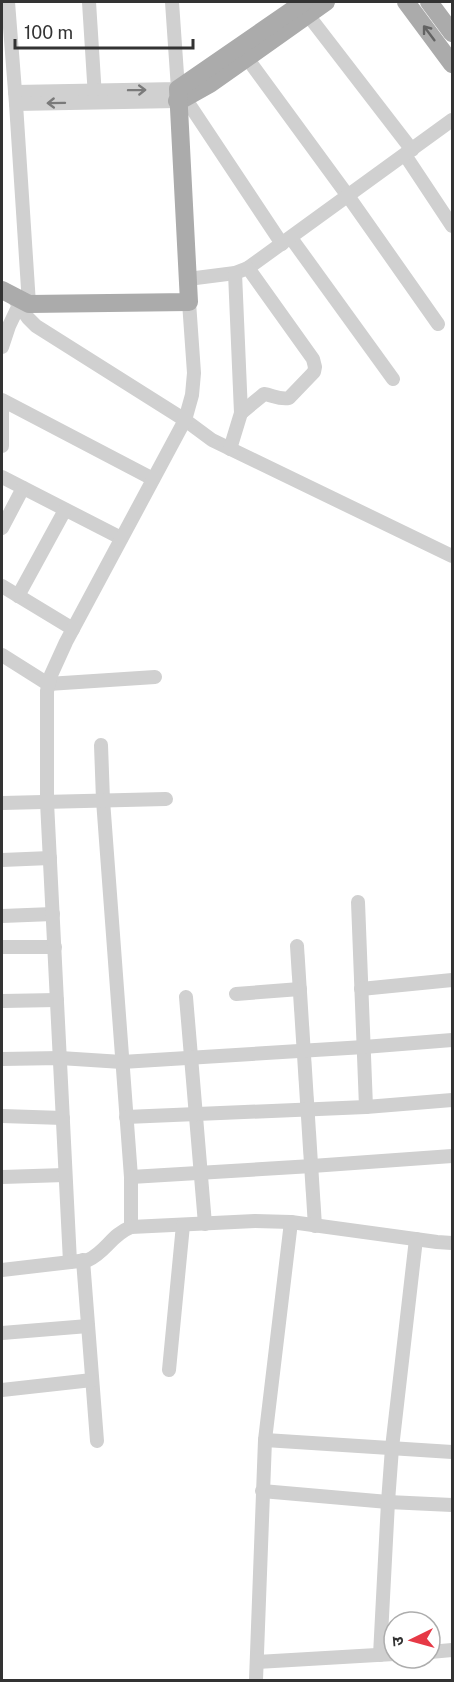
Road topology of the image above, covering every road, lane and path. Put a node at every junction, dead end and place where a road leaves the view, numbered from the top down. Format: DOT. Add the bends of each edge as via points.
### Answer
graph roads {
  1 [pos="8,2"];
  2 [pos="89,2"];
  3 [pos="172,2"];
  4 [pos="326,2"];
  5 [pos="406,2"];
  6 [pos="429,2"];
  7 [pos="302,5"];
  8 [pos="453,33"];
  9 [pos="247,58"];
  10 [pos="453,64"];
  11 [pos="180,96"];
  12 [pos="95,97"];
  13 [pos="16,98"];
  14 [pos="453,120"];
  15 [pos="409,152"];
  16 [pos="348,196"];
  17 [pos="453,225"];
  18 [pos="287,241"];
  19 [pos="248,268"];
  20 [pos="235,273"];
  21 [pos="188,279"];
  22 [pos="16,298"];
  23 [pos="189,302"];
  24 [pos="438,324"];
  25 [pos="2,347"];
  26 [pos="393,379"];
  27 [pos="2,400"];
  28 [pos="2,407"];
  29 [pos="241,413"];
  30 [pos="185,420"];
  31 [pos="2,446"];
  32 [pos="230,448"];
  33 [pos="2,477"];
  34 [pos="153,479"];
  35 [pos="23,488"];
  36 [pos="65,510"];
  37 [pos="2,528"];
  38 [pos="121,538"];
  39 [pos="453,556"];
  40 [pos="2,586"];
  41 [pos="18,596"];
  42 [pos="73,629"];
  43 [pos="2,655"];
  44 [pos="154,677"];
  45 [pos="48,684"];
  46 [pos="101,746"];
  47 [pos="166,799"];
  48 [pos="103,800"];
  49 [pos="47,802"];
  50 [pos="2,803"];
  51 [pos="50,858"];
  52 [pos="2,860"];
  53 [pos="358,902"];
  54 [pos="53,914"];
  55 [pos="2,916"];
  56 [pos="297,946"];
  57 [pos="2,947"];
  58 [pos="55,947"];
  59 [pos="453,980"];
  60 [pos="300,989"];
  61 [pos="361,990"];
  62 [pos="236,994"];
  63 [pos="186,997"];
  64 [pos="57,1000"];
  65 [pos="2,1002"];
  66 [pos="453,1040"];
  67 [pos="364,1047"];
  68 [pos="304,1051"];
  69 [pos="60,1058"];
  70 [pos="191,1058"];
  71 [pos="2,1059"];
  72 [pos="122,1062"];
  73 [pos="453,1100"];
  74 [pos="366,1107"];
  75 [pos="308,1109"];
  76 [pos="196,1114"];
  77 [pos="2,1116"];
  78 [pos="126,1117"];
  79 [pos="63,1118"];
  80 [pos="453,1156"];
  81 [pos="312,1166"];
  82 [pos="201,1173"];
  83 [pos="65,1175"];
  84 [pos="2,1177"];
  85 [pos="130,1177"];
  86 [pos="291,1222"];
  87 [pos="205,1224"];
  88 [pos="183,1225"];
  89 [pos="315,1226"];
  90 [pos="131,1227"];
  91 [pos="416,1239"];
  92 [pos="453,1243"];
  93 [pos="76,1261"];
  94 [pos="2,1270"];
  95 [pos="88,1326"];
  96 [pos="2,1333"];
  97 [pos="169,1370"];
  98 [pos="92,1380"];
  99 [pos="2,1390"];
  100 [pos="265,1440"];
  101 [pos="97,1441"];
  102 [pos="392,1448"];
  103 [pos="453,1452"];
  104 [pos="262,1491"];
  105 [pos="388,1502"];
  106 [pos="453,1505"];
  107 [pos="380,1655"];
  108 [pos="257,1662"];
  109 [pos="256,1680"];
  1 -- 13 [label="street"];
  2 -- 12 [label="street"];
  3 -- 11 [label="street"];
  4 -- 7 [label="main road"];
  10 -- 5 [label="main road, one-way"];
  6 -- 8 [label="main road"];
  7 -- 9 [label="main road"];
  7 -- 11 [label="main road"];
  7 -- 15 [label="street"];
  9 -- 11 [label="main road" via="210,84"];
  9 -- 16 [label="street"];
  11 -- 12 [label="street"];
  11 -- 18 [label="street"];
  11 -- 21 [label="main road"];
  12 -- 13 [label="street"];
  13 -- 22 [label="street"];
  14 -- 15 [label="street"];
  15 -- 16 [label="street"];
  15 -- 17 [label="street"];
  16 -- 18 [label="street"];
  16 -- 24 [label="street"];
  18 -- 19 [label="street"];
  18 -- 26 [label="street"];
  19 -- 20 [label="street"];
  19 -- 29 [label="street" via="315,367 289,398 264,394"];
  20 -- 21 [label="street"];
  20 -- 29 [label="street"];
  21 -- 23 [label="main road"];
  22 -- 23 [label="main road"];
  22 -- 25 [label="street"];
  22 -- 30 [label="street" via="36,326"];
  23 -- 30 [label="street" via="194,373"];
  27 -- 34 [label="street"];
  28 -- 31 [label="street"];
  29 -- 32 [label="street"];
  30 -- 32 [label="street"];
  30 -- 34 [label="street"];
  32 -- 39 [label="street"];
  33 -- 35 [label="street"];
  34 -- 38 [label="street"];
  35 -- 36 [label="street"];
  35 -- 37 [label="street"];
  36 -- 38 [label="street"];
  36 -- 41 [label="street"];
  38 -- 42 [label="street"];
  40 -- 41 [label="street"];
  41 -- 42 [label="street"];
  42 -- 45 [label="street"];
  43 -- 45 [label="street"];
  44 -- 45 [label="street"];
  45 -- 49 [label="street"];
  46 -- 48 [label="street"];
  47 -- 48 [label="street"];
  48 -- 49 [label="street"];
  48 -- 72 [label="street"];
  49 -- 50 [label="street"];
  49 -- 51 [label="street"];
  51 -- 52 [label="street"];
  51 -- 54 [label="street"];
  53 -- 61 [label="street"];
  54 -- 55 [label="street"];
  54 -- 58 [label="street"];
  56 -- 60 [label="street"];
  57 -- 58 [label="street"];
  58 -- 64 [label="street"];
  59 -- 61 [label="street"];
  60 -- 62 [label="street"];
  60 -- 68 [label="street"];
  61 -- 67 [label="street"];
  63 -- 70 [label="street"];
  64 -- 65 [label="street"];
  64 -- 69 [label="street"];
  66 -- 67 [label="street"];
  67 -- 68 [label="street"];
  67 -- 74 [label="street"];
  68 -- 70 [label="street"];
  68 -- 75 [label="street"];
  69 -- 71 [label="street"];
  69 -- 72 [label="street"];
  69 -- 79 [label="street"];
  70 -- 72 [label="street"];
  70 -- 76 [label="street"];
  72 -- 78 [label="street"];
  73 -- 74 [label="street"];
  74 -- 75 [label="street"];
  75 -- 76 [label="street"];
  75 -- 81 [label="street"];
  76 -- 78 [label="street"];
  76 -- 82 [label="street"];
  77 -- 79 [label="street"];
  78 -- 85 [label="street"];
  79 -- 83 [label="street"];
  80 -- 81 [label="street"];
  81 -- 82 [label="street"];
  81 -- 89 [label="street"];
  82 -- 85 [label="street"];
  82 -- 87 [label="street"];
  83 -- 84 [label="street"];
  83 -- 93 [label="street"];
  85 -- 90 [label="street"];
  86 -- 87 [label="street"];
  86 -- 89 [label="street"];
  86 -- 100 [label="street"];
  87 -- 88 [label="street"];
  88 -- 90 [label="street"];
  88 -- 97 [label="street"];
  89 -- 91 [label="street"];
  90 -- 93 [label="street" via="121,1231 98,1256"];
  91 -- 92 [label="street"];
  91 -- 102 [label="street"];
  93 -- 94 [label="street"];
  93 -- 95 [label="street"];
  95 -- 96 [label="street"];
  95 -- 98 [label="street"];
  98 -- 99 [label="street"];
  98 -- 101 [label="street"];
  100 -- 102 [label="street"];
  100 -- 104 [label="street"];
  102 -- 103 [label="street"];
  102 -- 105 [label="street"];
  104 -- 105 [label="street"];
  104 -- 108 [label="street"];
  105 -- 106 [label="street"];
  105 -- 107 [label="street"];
  107 -- 108 [label="street"];
  108 -- 109 [label="street"];
}
